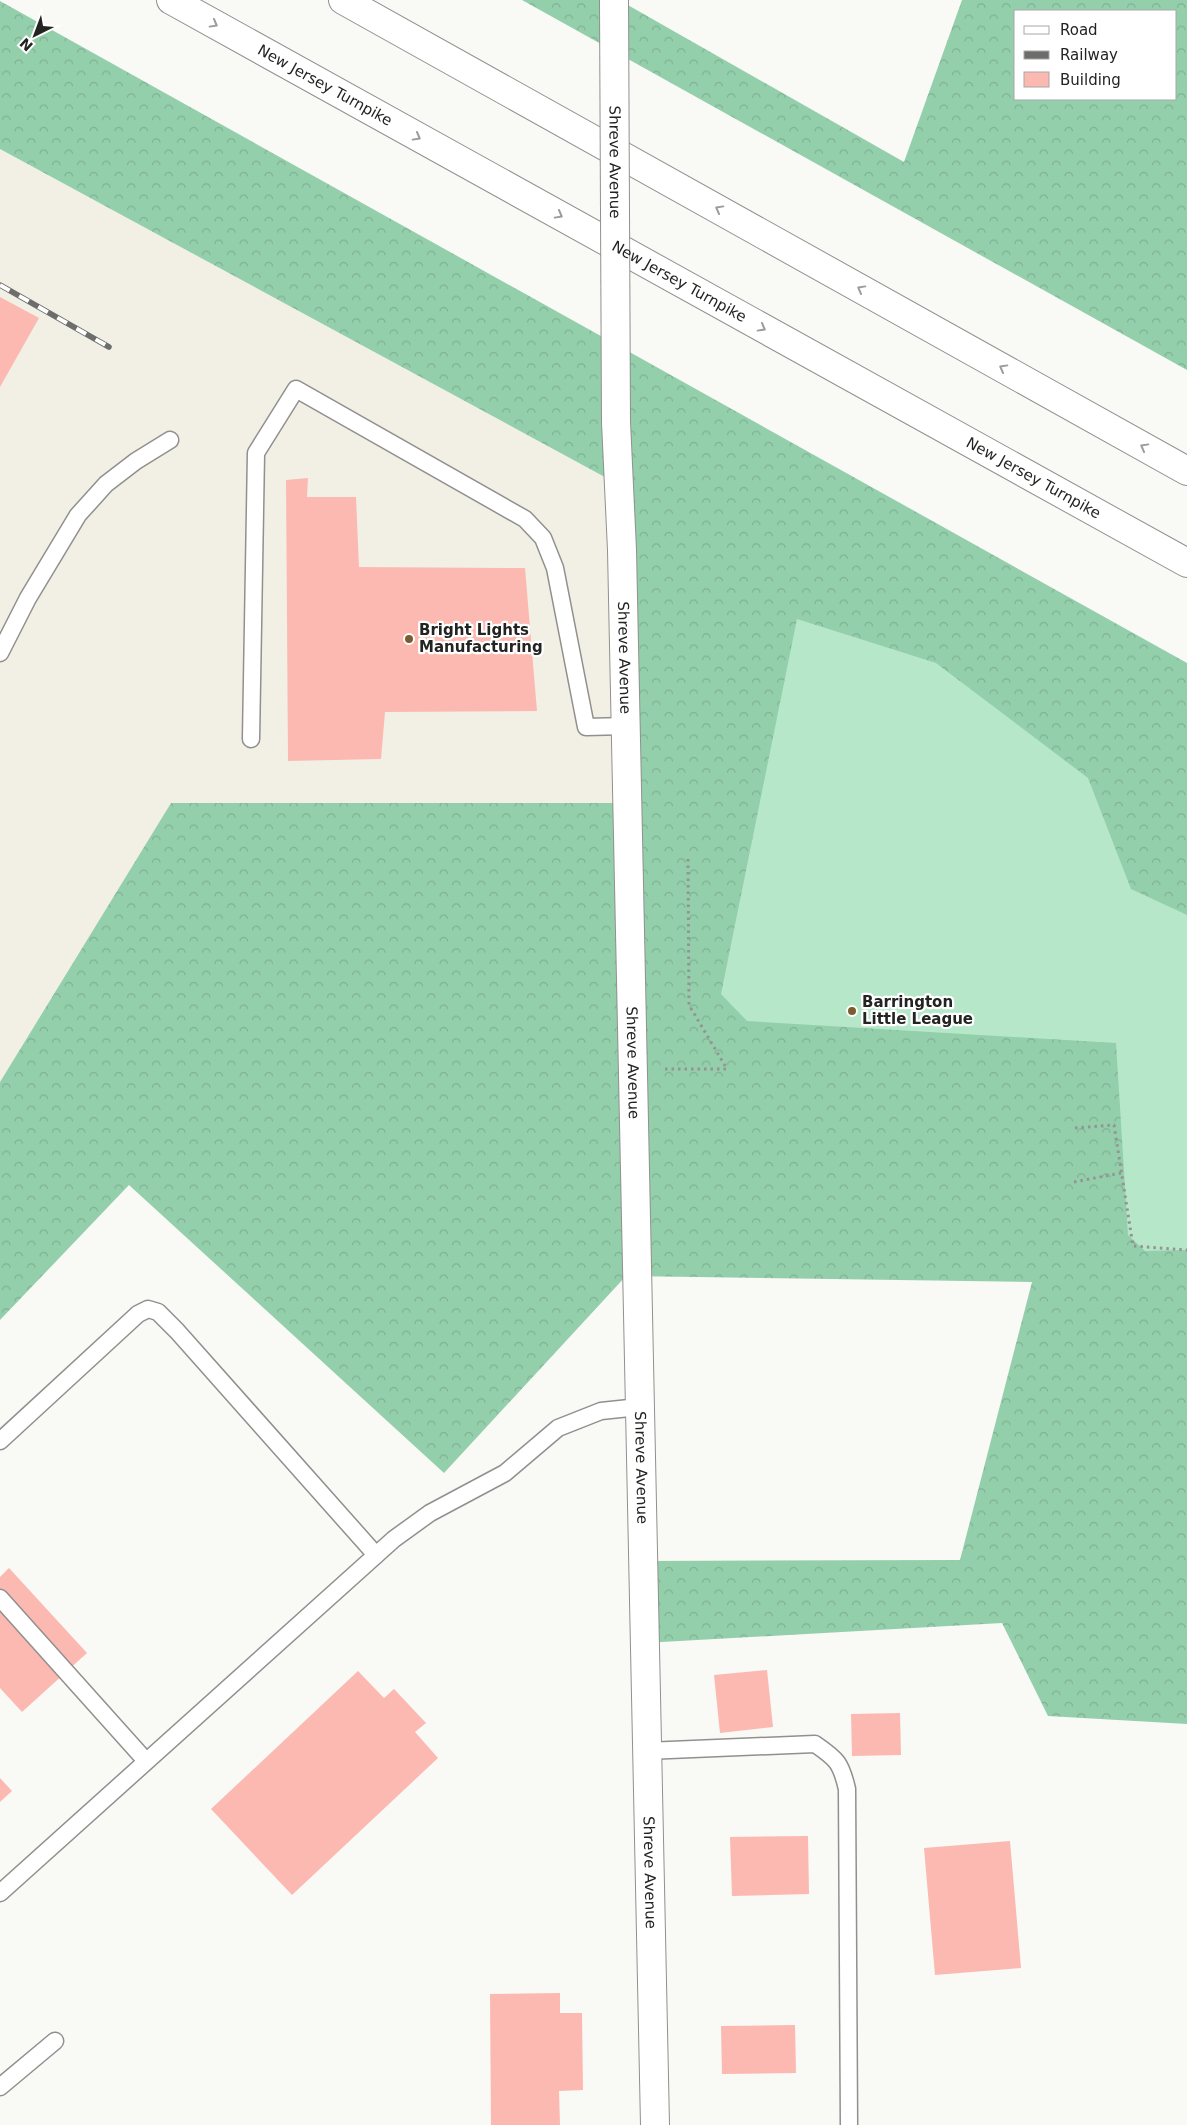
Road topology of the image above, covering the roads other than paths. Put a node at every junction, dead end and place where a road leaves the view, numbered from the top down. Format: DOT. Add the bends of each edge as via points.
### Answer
graph roads {
  1 [pos="171,0"];
  2 [pos="343,0"];
  3 [pos="614,0"];
  4 [pos="170,440"];
  5 [pos="1187,471"];
  6 [pos="1187,563"];
  7 [pos="0,653"];
  8 [pos="626,726"];
  9 [pos="251,739"];
  10 [pos="639,1408"];
  11 [pos="0,1441"];
  12 [pos="376,1555"];
  13 [pos="0,1598"];
  14 [pos="646,1751"];
  15 [pos="146,1761"];
  16 [pos="0,1893"];
  17 [pos="55,2041"];
  18 [pos="0,2087"];
  19 [pos="655,2125"];
  20 [pos="849,2125"];
  1 -- 6 [label="main road, New Jersey Turnpike, one-way"];
  5 -- 2 [label="main road, one-way"];
  3 -- 8 [label="main road, Shreve Avenue, bridge" via="616,422"];
  4 -- 7 [label="lane" via="106,484 78,515 28,598"];
  8 -- 9 [label="lane" via="586,727 555,568 543,538 524,519 296,389 256,454"];
  8 -- 10 [label="main road, Shreve Avenue"];
  10 -- 12 [label="lane" via="601,1411 558,1428 505,1473 430,1513"];
  10 -- 14 [label="main road, Shreve Avenue"];
  11 -- 12 [label="lane" via="138,1314 148,1309 158,1312"];
  12 -- 15 [label="lane"];
  13 -- 15 [label="lane"];
  14 -- 19 [label="main road, Shreve Avenue"];
  14 -- 20 [label="lane" via="816,1744 835,1757 847,1789"];
  15 -- 16 [label="lane"];
  17 -- 18 [label="lane"];
}
